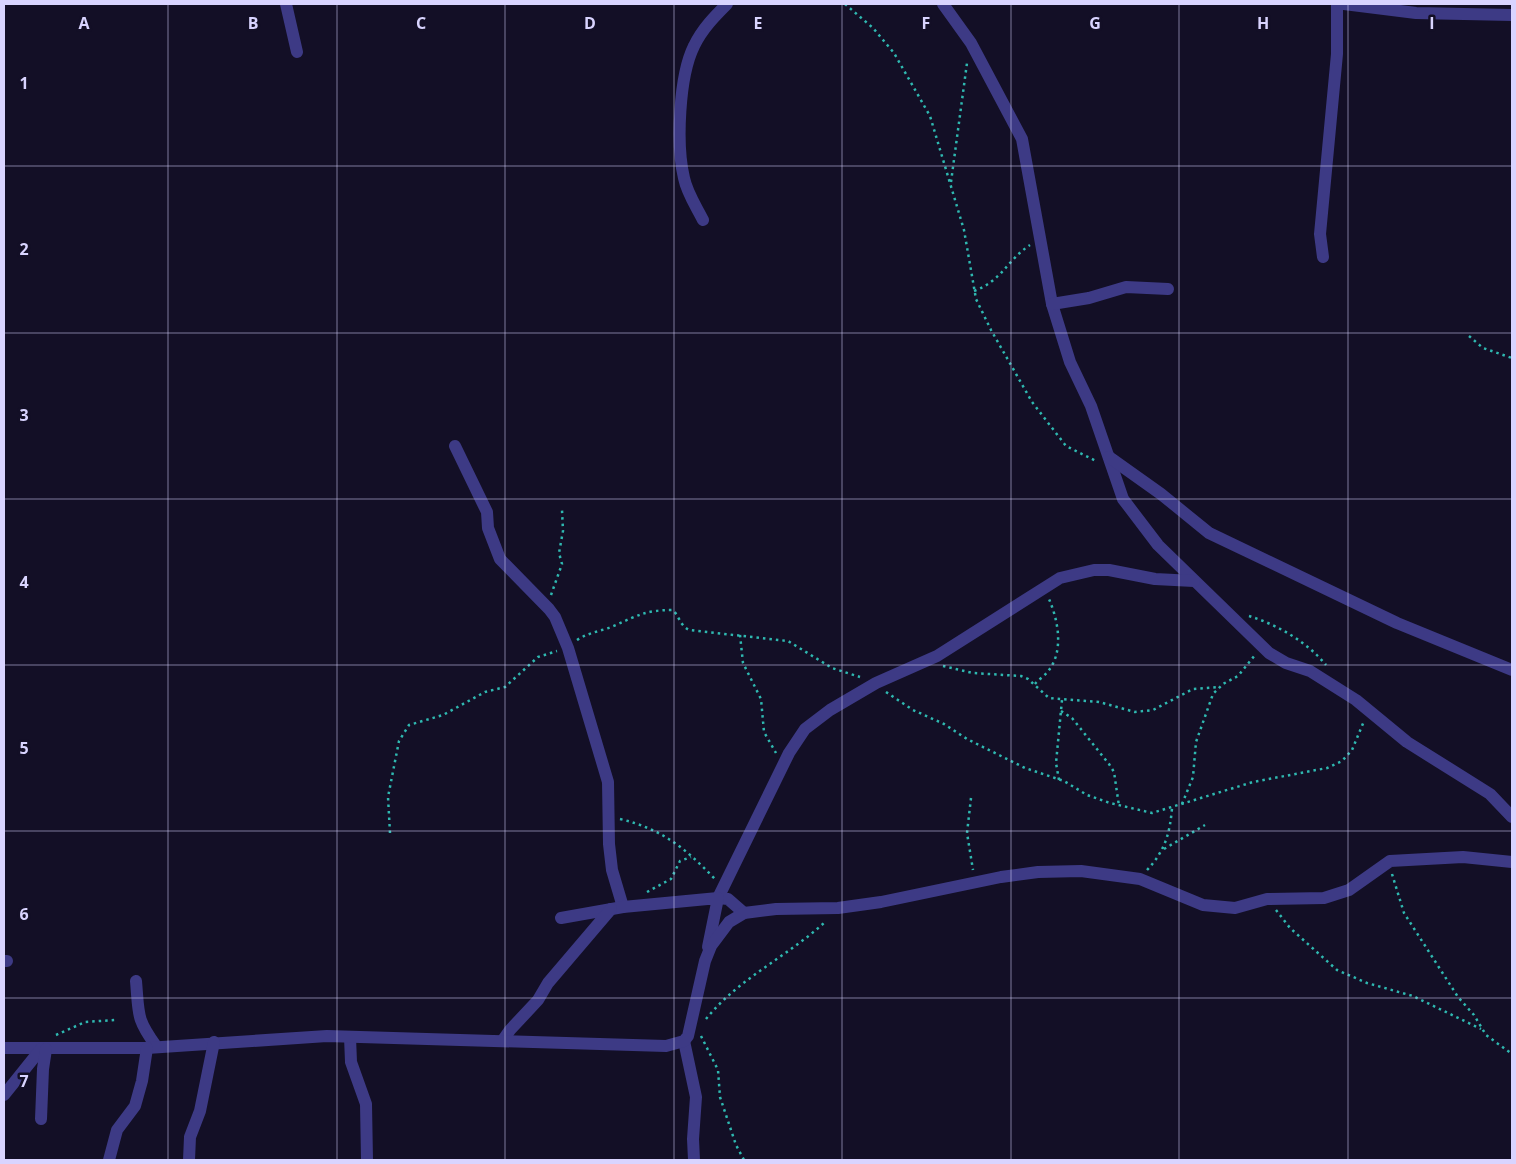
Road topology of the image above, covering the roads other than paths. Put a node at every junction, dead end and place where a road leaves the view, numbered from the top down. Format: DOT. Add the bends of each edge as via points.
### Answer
graph roads {
  1 [pos="286,4"];
  2 [pos="727,4"];
  3 [pos="943,4"];
  4 [pos="1337,4"];
  5 [pos="1344,4"];
  6 [pos="1435,9"];
  7 [pos="1512,15"];
  8 [pos="297,52"];
  9 [pos="703,220"];
  10 [pos="1323,257"];
  11 [pos="1168,289"];
  12 [pos="1052,304"];
  13 [pos="455,446"];
  14 [pos="1111,463"];
  15 [pos="1194,581"];
  16 [pos="1512,670"];
  17 [pos="1512,817"];
  18 [pos="1512,862"];
  19 [pos="721,893"];
  20 [pos="617,908"];
  21 [pos="744,913"];
  22 [pos="561,918"];
  23 [pos="705,962"];
  24 [pos="136,981"];
  25 [pos="350,1037"];
  26 [pos="503,1040"];
  27 [pos="684,1041"];
  28 [pos="214,1042"];
  29 [pos="151,1047"];
  30 [pos="4,1048"];
  31 [pos="41,1049"];
  32 [pos="4,1095"];
  33 [pos="41,1119"];
  34 [pos="109,1160"];
  35 [pos="189,1160"];
  36 [pos="367,1160"];
  37 [pos="694,1160"];
  1 -- 8 [label="street"];
  2 -- 9 [label="street" via="711,20 694,46 681,103 684,178"];
  3 -- 12 [label="street" via="971,43 1022,139"];
  4 -- 10 [label="street" via="1337,64 1320,234"];
  5 -- 6 [label="street" via="1416,13"];
  6 -- 7 [label="street"];
  11 -- 12 [label="street" via="1126,287"];
  12 -- 14 [label="street" via="1070,362 1091,406"];
  13 -- 20 [label="street" via="487,512 488,528 500,559 555,617 568,649 608,782 608,844"];
  14 -- 15 [label="street" via="1123,499 1158,545"];
  14 -- 16 [label="street" via="1161,494 1209,533 1397,623"];
  15 -- 17 [label="street" via="1262,646 1286,664 1310,671 1325,680 1369,710 1407,742 1490,794"];
  15 -- 19 [label="street" via="1155,579 1109,570 1060,578 937,656 876,683 830,710 805,729 785,761"];
  18 -- 21 [label="street" via="1463,857 1390,861 1349,890 1324,898 1267,899 1235,908 1203,905 1140,879 1081,871 1038,872 977,881 838,908"];
  19 -- 20 [label="street"];
  19 -- 21 [label="street"];
  19 -- 23 [label="street"];
  20 -- 22 [label="street"];
  20 -- 26 [label="street" via="548,983 538,1000"];
  21 -- 23 [label="street" via="722,930"];
  23 -- 27 [label="street" via="694,1026"];
  24 -- 29 [label="street" via="139,1018"];
  25 -- 26 [label="street"];
  25 -- 28 [label="street"];
  25 -- 36 [label="street" via="351,1062 366,1104"];
  26 -- 27 [label="street" via="650,1047"];
  27 -- 37 [label="street" via="696,1097"];
  28 -- 29 [label="street"];
  28 -- 35 [label="street" via="200,1111 190,1137"];
  29 -- 31 [label="street"];
  29 -- 34 [label="street" via="135,1106 117,1130"];
  30 -- 31 [label="street"];
  31 -- 32 [label="street"];
  31 -- 33 [label="street"];
}
